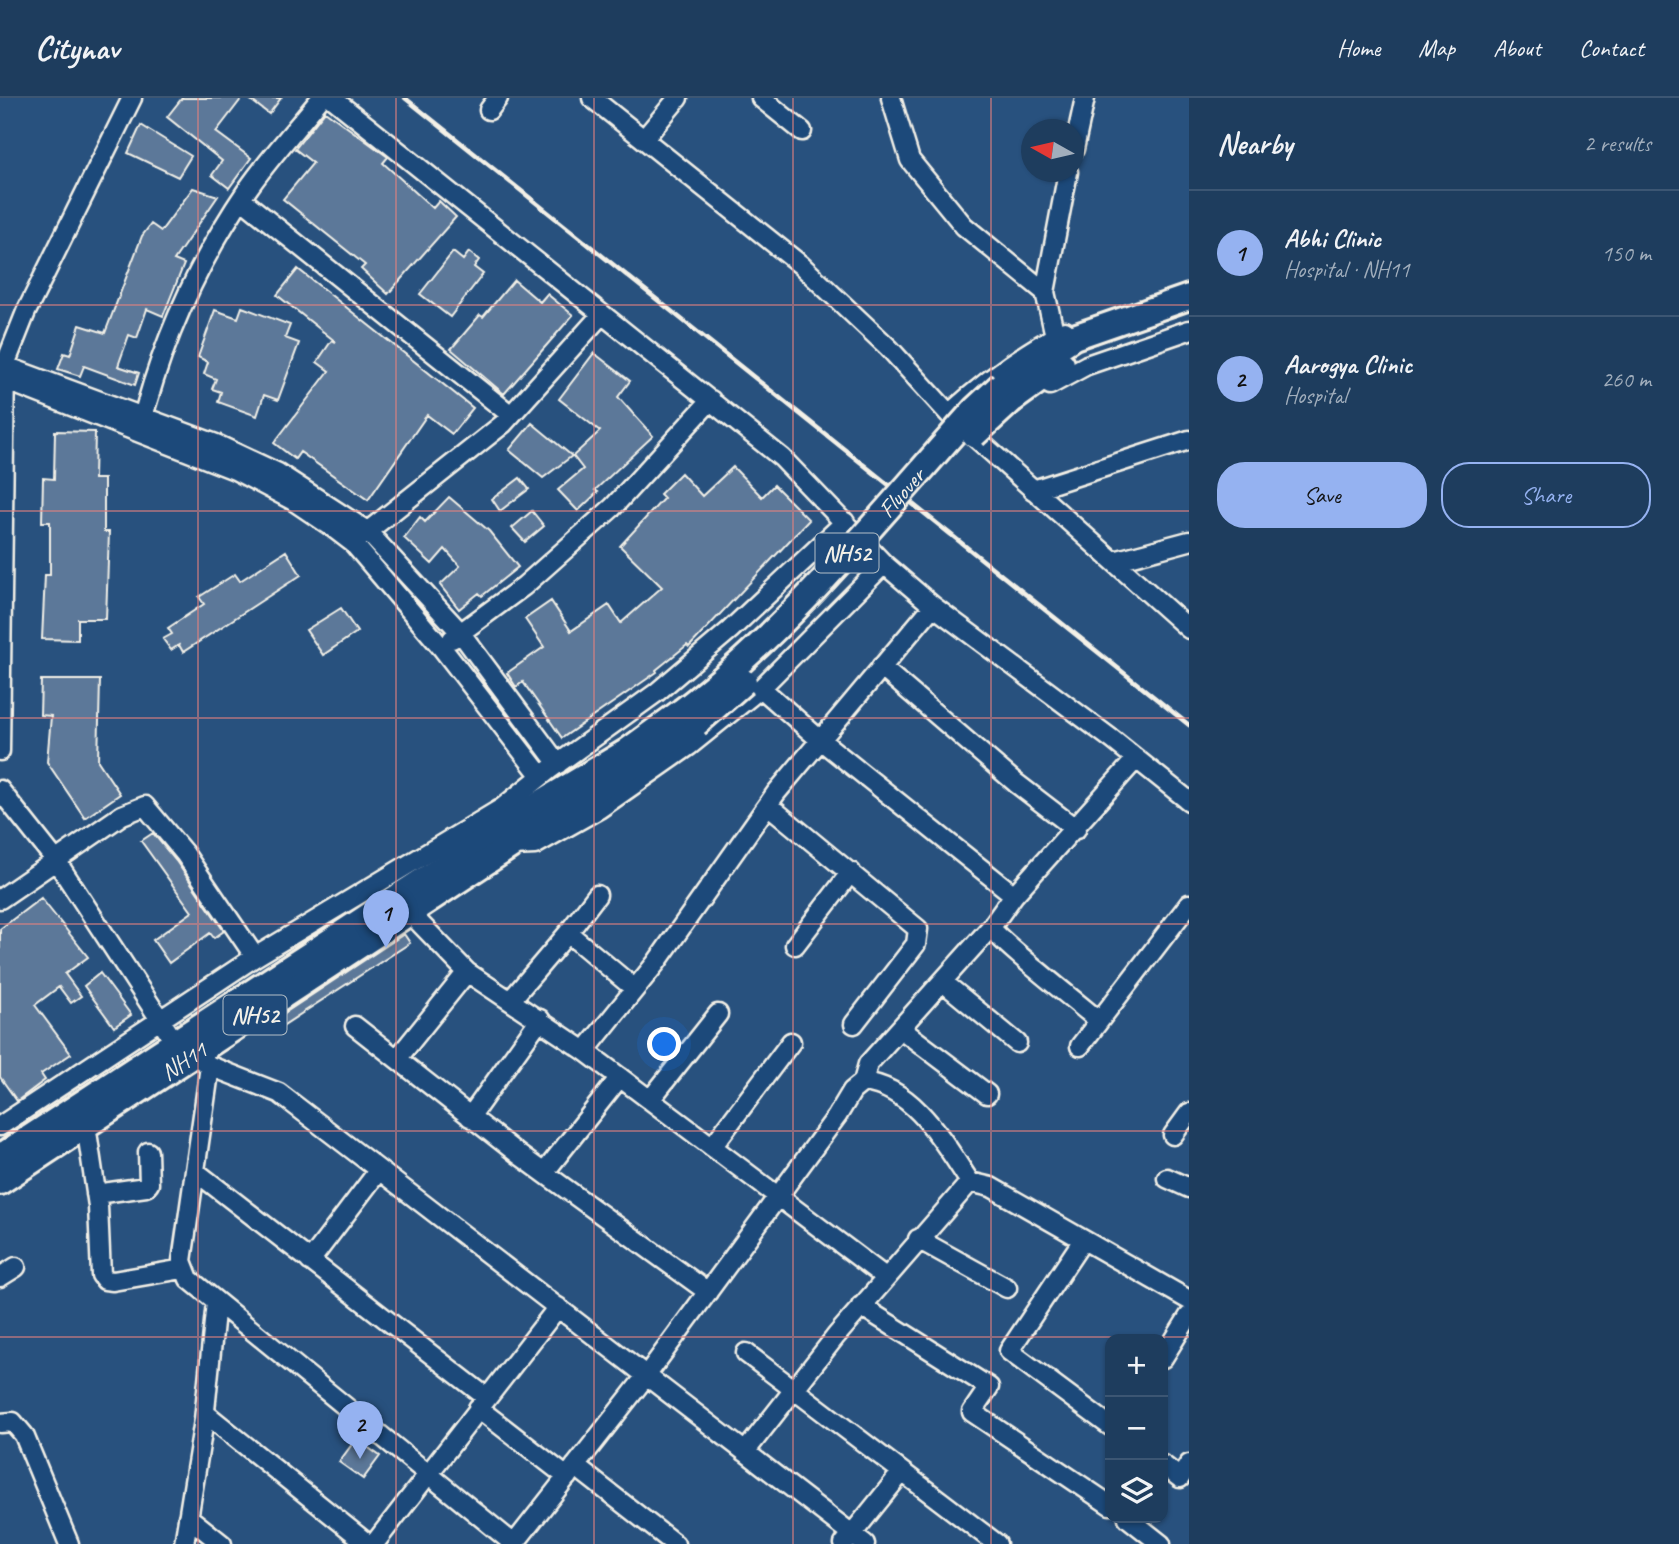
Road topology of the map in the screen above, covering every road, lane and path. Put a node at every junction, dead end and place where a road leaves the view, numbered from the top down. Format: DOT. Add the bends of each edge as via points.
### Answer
graph roads {
  1 [pos="132,98"];
  2 [pos="321,98"];
  3 [pos="332,98"];
  4 [pos="592,98"];
  5 [pos="678,98"];
  6 [pos="761,98"];
  7 [pos="891,98"];
  8 [pos="1085,98"];
  9 [pos="1080,119"];
  10 [pos="802,131"];
  11 [pos="644,139"];
  12 [pos="1066,182"];
  13 [pos="241,200"];
  14 [pos="1189,286"];
  15 [pos="1045,292"];
  16 [pos="1189,297"];
  17 [pos="1189,313"];
  18 [pos="601,314"];
  19 [pos="1189,330"];
  20 [pos="1055,336"];
  21 [pos="2,371"];
  22 [pos="986,380"];
  23 [pos="711,400"];
  24 [pos="1015,410"];
  25 [pos="949,414"];
  26 [pos="511,415"];
  27 [pos="141,424"];
  28 [pos="1189,440"];
  29 [pos="980,442"];
  30 [pos="1033,490"];
  31 [pos="2,516"];
  32 [pos="845,522"];
  33 [pos="367,531"];
  34 [pos="1189,541"];
  35 [pos="353,544"];
  36 [pos="1114,561"];
  37 [pos="884,564"];
  38 [pos="933,606"];
  39 [pos="1189,629"];
  40 [pos="460,632"];
  41 [pos="442,648"];
  42 [pos="880,667"];
  43 [pos="761,688"];
  44 [pos="689,717"];
  45 [pos="820,739"];
  46 [pos="0,751"];
  47 [pos="1136,759"];
  48 [pos="558,764"];
  49 [pos="541,776"];
  50 [pos="0,790"];
  51 [pos="1189,801"];
  52 [pos="768,805"];
  53 [pos="504,828"];
  54 [pos="1076,829"];
  55 [pos="57,862"];
  56 [pos="851,872"];
  57 [pos="597,895"];
  58 [pos="1014,895"];
  59 [pos="0,899"];
  60 [pos="1189,904"];
  61 [pos="410,913"];
  62 [pos="991,928"];
  63 [pos="568,933"];
  64 [pos="795,945"];
  65 [pos="255,957"];
  66 [pos="467,972"];
  67 [pos="943,982"];
  68 [pos="635,989"];
  69 [pos="510,1001"];
  70 [pos="718,1014"];
  71 [pos="540,1019"];
  72 [pos="1099,1021"];
  73 [pos="853,1024"];
  74 [pos="355,1026"];
  75 [pos="901,1029"];
  76 [pos="791,1042"];
  77 [pos="1017,1043"];
  78 [pos="185,1045"];
  79 [pos="1080,1046"];
  80 [pos="584,1051"];
  81 [pos="397,1059"];
  82 [pos="620,1077"];
  83 [pos="863,1082"];
  84 [pos="987,1094"];
  85 [pos="650,1100"];
  86 [pos="1189,1113"];
  87 [pos="470,1117"];
  88 [pos="86,1125"];
  89 [pos="0,1126"];
  90 [pos="1173,1135"];
  91 [pos="712,1146"];
  92 [pos="148,1152"];
  93 [pos="0,1157"];
  94 [pos="379,1170"];
  95 [pos="195,1171"];
  96 [pos="544,1173"];
  97 [pos="1167,1178"];
  98 [pos="0,1182"];
  99 [pos="970,1182"];
  100 [pos="1189,1188"];
  101 [pos="96,1194"];
  102 [pos="778,1198"];
  103 [pos="918,1239"];
  104 [pos="1083,1240"];
  105 [pos="310,1261"];
  106 [pos="16,1267"];
  107 [pos="183,1269"];
  108 [pos="0,1277"];
  109 [pos="885,1277"];
  110 [pos="1007,1289"];
  111 [pos="708,1292"];
  112 [pos="1189,1300"];
  113 [pos="216,1302"];
  114 [pos="861,1306"];
  115 [pos="558,1307"];
  116 [pos="1189,1316"];
  117 [pos="1168,1350"];
  118 [pos="746,1353"];
  119 [pos="646,1376"];
  120 [pos="795,1390"];
  121 [pos="482,1402"];
  122 [pos="205,1413"];
  123 [pos="1105,1422"];
  124 [pos="0,1423"];
  125 [pos="745,1452"];
  126 [pos="1189,1464"];
  127 [pos="1168,1469"];
  128 [pos="571,1471"];
  129 [pos="428,1472"];
  130 [pos="902,1472"];
  131 [pos="1105,1502"];
  132 [pos="188,1517"];
  133 [pos="1134,1523"];
  134 [pos="854,1541"];
  135 [pos="69,1544"];
  136 [pos="184,1544"];
  137 [pos="222,1544"];
  138 [pos="368,1544"];
  139 [pos="374,1544"];
  140 [pos="514,1544"];
  141 [pos="675,1544"];
  142 [pos="997,1544"];
  143 [pos="1161,1544"];
  1 -- 21 [label="street" via="26,312"];
  2 -- 13 [label="street"];
  3 -- 18 [label="street"];
  4 -- 11 [label="street"];
  5 -- 11 [label="street"];
  6 -- 10 [label="street"];
  7 -- 15 [label="street" via="910,160 964,226"];
  8 -- 9 [label="street"];
  11 -- 25 [label="street" via="801,265 889,348"];
  12 -- 15 [label="street"];
  13 -- 26 [label="street"];
  13 -- 27 [label="street" via="200,266"];
  14 -- 20 [label="street"];
  15 -- 20 [label="street"];
  16 -- 44 [label="highway, Flyover / NH52, bridge" via="1074,337 1002,384 792,613"];
  17 -- 44 [label="highway, Flyover / NH52, bridge" via="1082,352 1003,407 806,624"];
  18 -- 23 [label="street"];
  18 -- 26 [label="street"];
  19 -- 24 [label="street" via="1087,365"];
  20 -- 22 [label="street"];
  21 -- 27 [label="street"];
  21 -- 31 [label="street"];
  22 -- 24 [label="street"];
  22 -- 25 [label="street"];
  23 -- 32 [label="street" via="782,458"];
  23 -- 40 [label="street" via="613,507 524,586"];
  24 -- 29 [label="street"];
  25 -- 29 [label="street"];
  26 -- 33 [label="street"];
  27 -- 33 [label="street" via="216,444 278,472"];
  27 -- 35 [label="street" via="292,500"];
  28 -- 30 [label="street"];
  29 -- 30 [label="street"];
  30 -- 36 [label="street"];
  31 -- 46 [label="street"];
  32 -- 37 [label="street"];
  32 -- 48 [label="street" via="656,694"];
  33 -- 35 [label="street"];
  33 -- 40 [label="street"];
  34 -- 36 [label="street"];
  35 -- 41 [label="street"];
  36 -- 39 [label="street"];
  37 -- 38 [label="street"];
  37 -- 43 [label="street"];
  38 -- 42 [label="street"];
  38 -- 47 [label="street"];
  40 -- 41 [label="street"];
  40 -- 48 [label="street"];
  41 -- 49 [label="street"];
  42 -- 45 [label="street"];
  42 -- 54 [label="street"];
  43 -- 45 [label="street"];
  43 -- 53 [label="street" via="599,809 536,845"];
  44 -- 53 [label="highway, Flyover / NH52"];
  45 -- 52 [label="street"];
  45 -- 58 [label="street"];
  47 -- 51 [label="street"];
  47 -- 54 [label="street"];
  48 -- 49 [label="street"];
  49 -- 53 [label="street"];
  50 -- 55 [label="street"];
  52 -- 56 [label="street"];
  52 -- 68 [label="street"];
  53 -- 61 [label="highway, NH11 / NH52"];
  53 -- 65 [label="street"];
  53 -- 78 [label="highway, NH52"];
  54 -- 58 [label="street"];
  55 -- 59 [label="street"];
  55 -- 65 [label="street" via="122,815 145,806 185,854"];
  55 -- 78 [label="street"];
  56 -- 64 [label="street"];
  56 -- 73 [label="street" via="918,929 916,944"];
  57 -- 63 [label="street"];
  58 -- 62 [label="street"];
  60 -- 72 [label="street"];
  61 -- 66 [label="street"];
  61 -- 78 [label="highway, NH11 / NH52"];
  62 -- 67 [label="street"];
  62 -- 72 [label="street"];
  63 -- 68 [label="street"];
  63 -- 69 [label="street"];
  65 -- 78 [label="street"];
  66 -- 69 [label="street"];
  66 -- 81 [label="street"];
  67 -- 75 [label="street"];
  67 -- 77 [label="street"];
  68 -- 80 [label="street"];
  69 -- 71 [label="street"];
  70 -- 85 [label="street"];
  71 -- 80 [label="street"];
  71 -- 87 [label="street"];
  72 -- 79 [label="street"];
  74 -- 81 [label="street"];
  75 -- 83 [label="street" via="868,1064"];
  75 -- 84 [label="street"];
  76 -- 91 [label="street"];
  78 -- 88 [label="highway, NH11 / NH52"];
  78 -- 89 [label="street"];
  78 -- 93 [label="highway, NH52"];
  78 -- 94 [label="street" via="279,1093"];
  78 -- 95 [label="street"];
  80 -- 82 [label="street"];
  81 -- 87 [label="street"];
  82 -- 85 [label="street"];
  82 -- 96 [label="street"];
  83 -- 99 [label="street" via="882,1084 933,1125"];
  83 -- 102 [label="street" via="852,1091"];
  85 -- 91 [label="street"];
  86 -- 90 [label="street"];
  87 -- 96 [label="street"];
  88 -- 98 [label="highway, NH11 / NH52"];
  88 -- 101 [label="street"];
  91 -- 102 [label="street"];
  92 -- 101 [label="street" via="146,1187"];
  94 -- 105 [label="street"];
  94 -- 115 [label="street"];
  95 -- 105 [label="street"];
  95 -- 107 [label="street"];
  96 -- 111 [label="street"];
  97 -- 100 [label="street"];
  99 -- 103 [label="street"];
  99 -- 104 [label="street" via="991,1187"];
  101 -- 107 [label="street" via="105,1280"];
  102 -- 109 [label="street"];
  102 -- 111 [label="street"];
  103 -- 109 [label="street"];
  103 -- 110 [label="street"];
  104 -- 112 [label="street"];
  104 -- 123 [label="street" via="1009,1350"];
  105 -- 121 [label="street"];
  106 -- 108 [label="street"];
  107 -- 113 [label="street"];
  109 -- 114 [label="street"];
  111 -- 119 [label="street"];
  113 -- 122 [label="street"];
  113 -- 129 [label="street"];
  114 -- 120 [label="street"];
  114 -- 131 [label="street" via="989,1387 972,1412"];
  115 -- 119 [label="street"];
  115 -- 121 [label="street"];
  116 -- 117 [label="street"];
  118 -- 120 [label="street"];
  119 -- 125 [label="street"];
  119 -- 128 [label="street"];
  120 -- 125 [label="street"];
  120 -- 130 [label="street"];
  121 -- 128 [label="street"];
  121 -- 129 [label="street"];
  122 -- 132 [label="street"];
  122 -- 138 [label="street"];
  124 -- 135 [label="street" via="13,1422 24,1434"];
  125 -- 134 [label="street"];
  126 -- 127 [label="street" via="1180,1478"];
  128 -- 140 [label="street"];
  128 -- 141 [label="street"];
  129 -- 139 [label="street"];
  129 -- 140 [label="street"];
  130 -- 134 [label="street"];
  130 -- 142 [label="street"];
  132 -- 136 [label="street"];
  132 -- 137 [label="street"];
  133 -- 143 [label="street"];
}
